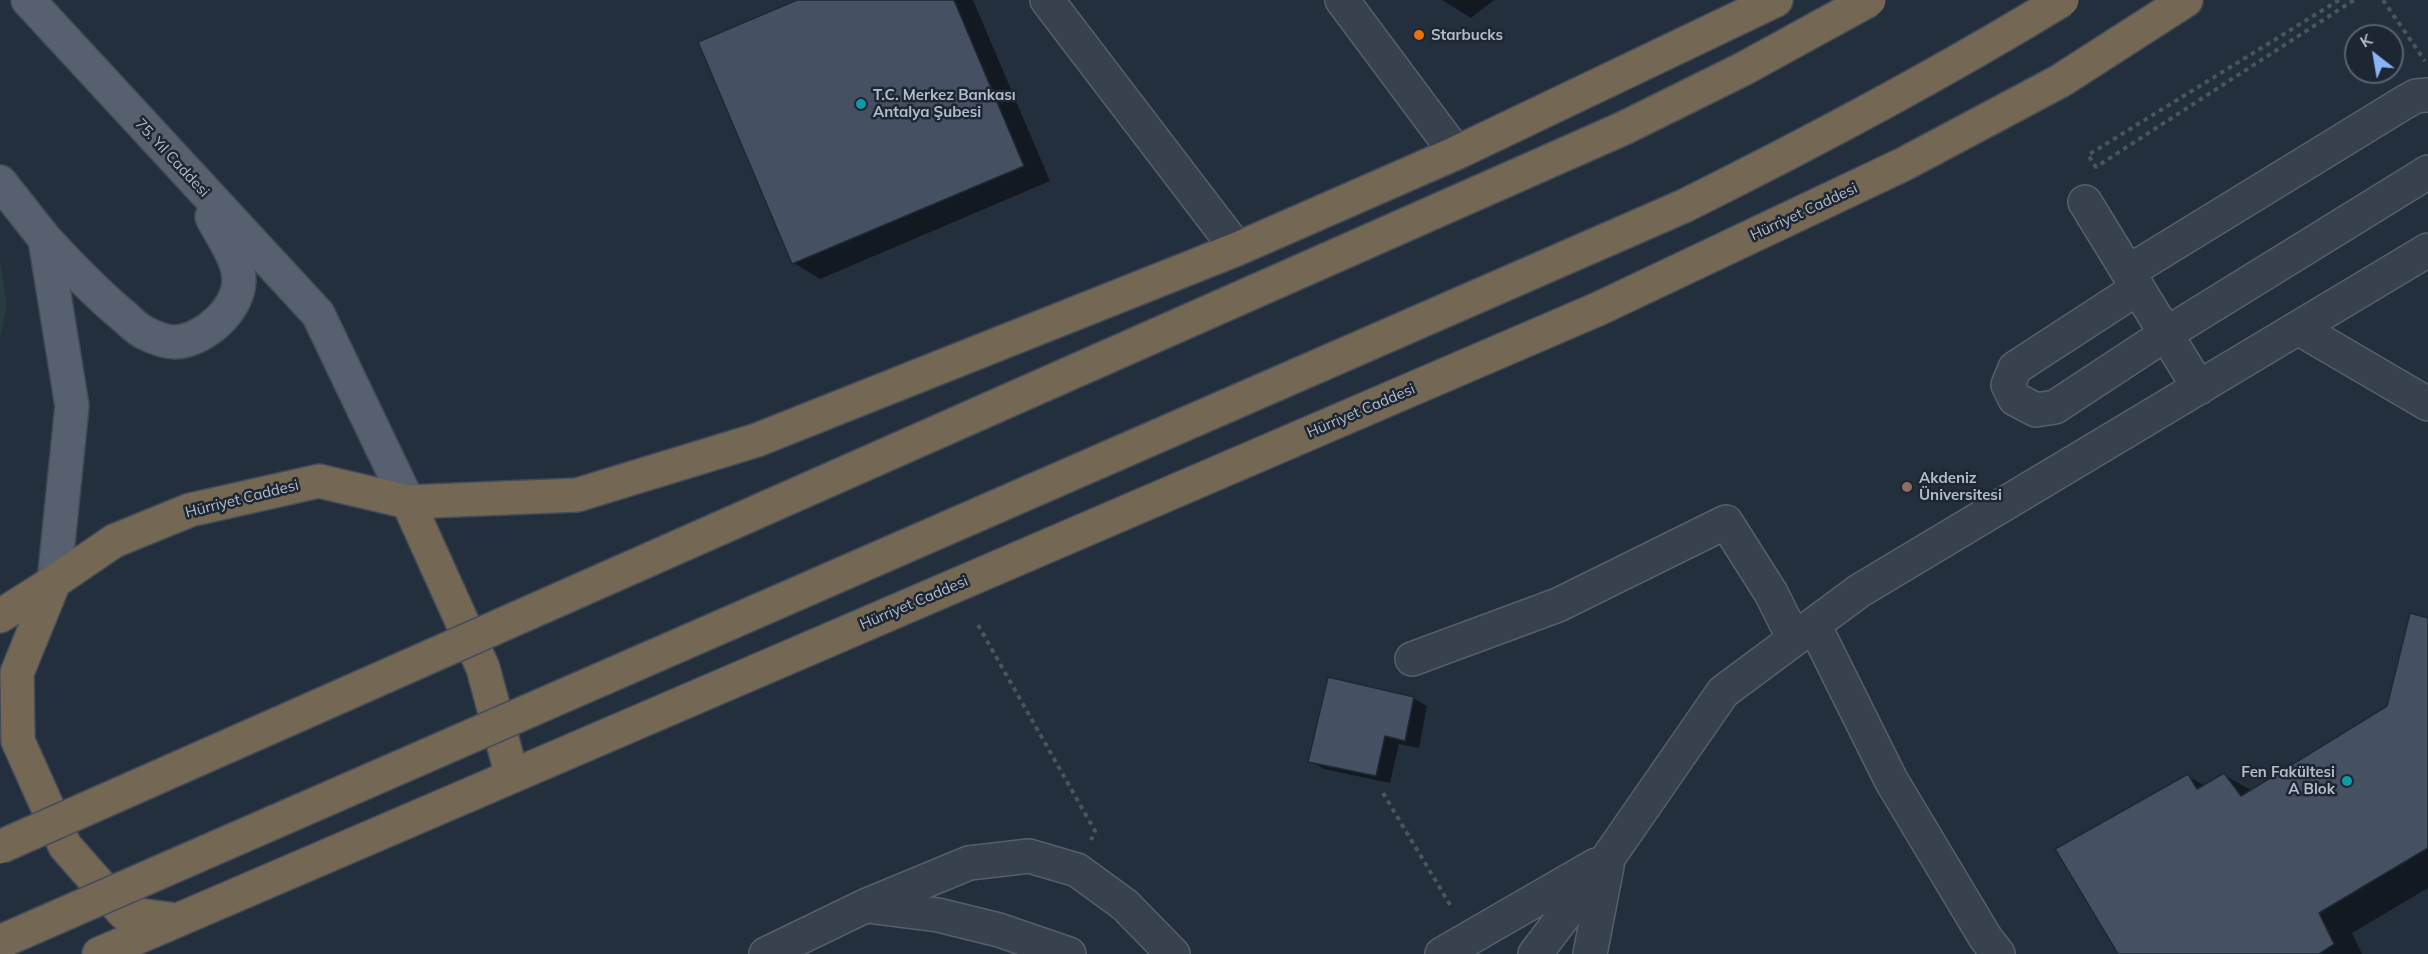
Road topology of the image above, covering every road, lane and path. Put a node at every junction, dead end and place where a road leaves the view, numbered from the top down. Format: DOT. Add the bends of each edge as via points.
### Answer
graph roads {
  1 [pos="28,0"];
  2 [pos="1047,0"];
  3 [pos="1342,0"];
  4 [pos="1776,0"];
  5 [pos="1869,0"];
  6 [pos="2062,0"];
  7 [pos="2186,0"];
  8 [pos="2339,0"];
  9 [pos="2354,0"];
  10 [pos="2383,0"];
  11 [pos="2428,66"];
  12 [pos="2428,95"];
  13 [pos="1456,153"];
  14 [pos="2428,172"];
  15 [pos="0,182"];
  16 [pos="194,182"];
  17 [pos="2085,202"];
  18 [pos="45,239"];
  19 [pos="1237,249"];
  20 [pos="2428,250"];
  21 [pos="2133,280"];
  22 [pos="2298,328"];
  23 [pos="2166,334"];
  24 [pos="2199,388"];
  25 [pos="2428,404"];
  26 [pos="408,502"];
  27 [pos="54,582"];
  28 [pos="0,616"];
  29 [pos="978,625"];
  30 [pos="1804,632"];
  31 [pos="1412,659"];
  32 [pos="512,776"];
  33 [pos="1383,793"];
  34 [pos="0,847"];
  35 [pos="1608,858"];
  36 [pos="1077,870"];
  37 [pos="865,906"];
  38 [pos="179,920"];
  39 [pos="0,942"];
  40 [pos="1456,946"];
  41 [pos="99,954"];
  42 [pos="766,954"];
  43 [pos="1069,954"];
  44 [pos="1173,954"];
  45 [pos="1535,954"];
  46 [pos="1590,954"];
  47 [pos="1998,954"];
  1 -- 16 [label="main road, 75. Yıl Caddesi"];
  2 -- 19 [label="street"];
  3 -- 13 [label="street"];
  4 -- 13 [label="highway, Hürriyet Caddesi"];
  5 -- 34 [label="highway, bridge" via="1624,128"];
  6 -- 39 [label="highway, bridge" via="1915,87 1684,206"];
  7 -- 32 [label="highway, Hürriyet Caddesi" via="2060,81 1904,165 1598,309"];
  8 -- 9 [label="path" via="2088,155 2096,166"];
  10 -- 11 [label="path"];
  12 -- 21 [label="street" via="2405,102"];
  13 -- 19 [label="highway, Hürriyet Caddesi"];
  14 -- 23 [label="street"];
  15 -- 18 [label="main road"];
  16 -- 18 [label="main road" via="233,257 239,279 235,299 204,333 176,342 142,332 91,288"];
  16 -- 26 [label="main road, 75. Yıl Caddesi" via="318,314"];
  17 -- 21 [label="street"];
  18 -- 27 [label="main road" via="72,406"];
  19 -- 26 [label="highway, Hürriyet Caddesi" via="757,440 577,495"];
  20 -- 22 [label="street"];
  21 -- 23 [label="street"];
  21 -- 23 [label="street" via="2015,368 2008,385 2015,399 2036,410 2055,407"];
  22 -- 24 [label="street"];
  22 -- 25 [label="street"];
  23 -- 24 [label="street"];
  24 -- 30 [label="street" via="1859,591"];
  26 -- 27 [label="highway, Hürriyet Caddesi" via="319,481 190,510 114,541"];
  26 -- 32 [label="highway" via="483,668"];
  27 -- 28 [label="highway, Hürriyet Caddesi"];
  27 -- 38 [label="highway" via="17,673 18,741 64,846 124,913"];
  29 -- 36 [label="path" via="1095,831"];
  30 -- 31 [label="street" via="1771,593 1726,522 1558,605"];
  30 -- 35 [label="street" via="1724,692"];
  30 -- 47 [label="street"];
  32 -- 38 [label="highway, Hürriyet Caddesi"];
  33 -- 40 [label="path"];
  35 -- 40 [label="street"];
  35 -- 45 [label="street"];
  35 -- 46 [label="street"];
  36 -- 37 [label="street" via="1029,856 969,863"];
  36 -- 44 [label="street" via="1125,905"];
  37 -- 42 [label="street"];
  37 -- 43 [label="street" via="938,915 999,930"];
  38 -- 41 [label="highway, Hürriyet Caddesi"];
}
